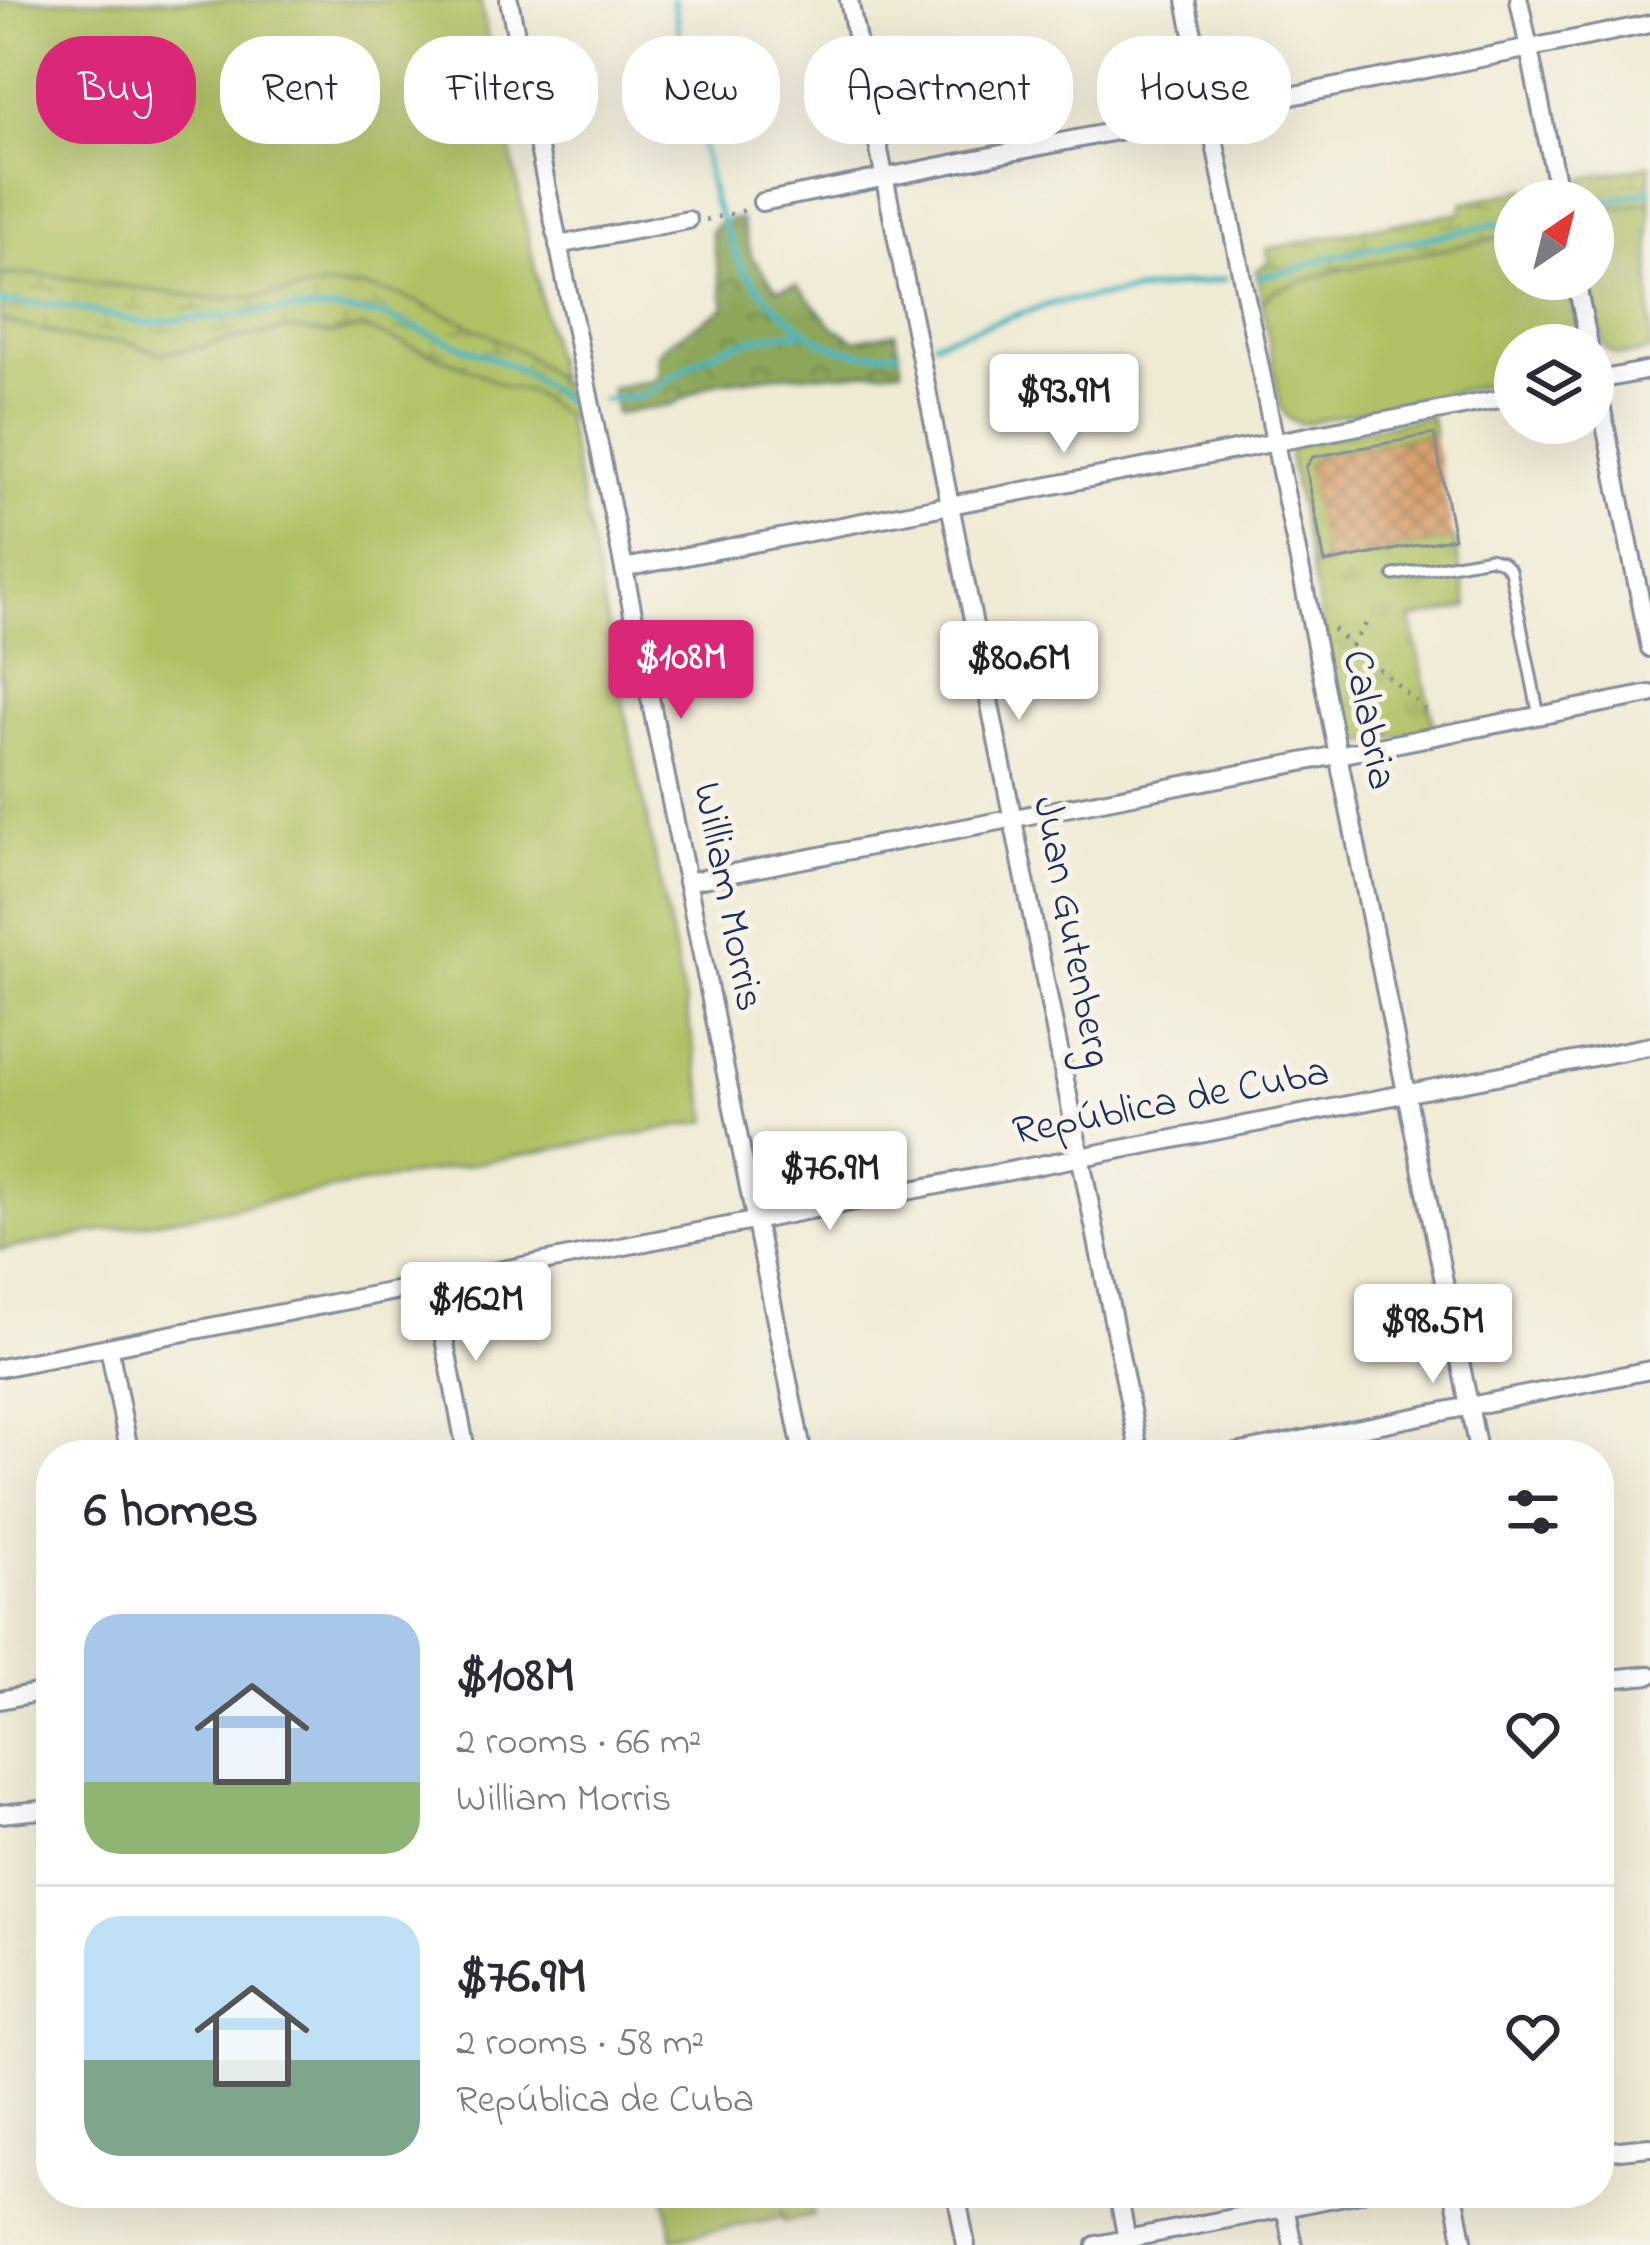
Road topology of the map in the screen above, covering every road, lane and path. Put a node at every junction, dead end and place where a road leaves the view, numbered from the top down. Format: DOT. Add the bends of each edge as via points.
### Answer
graph roads {
  1 [pos="509,0"];
  2 [pos="849,0"];
  3 [pos="1186,0"];
  4 [pos="1520,0"];
  5 [pos="1650,24"];
  6 [pos="1193,36"];
  7 [pos="1529,48"];
  8 [pos="1291,96"];
  9 [pos="1097,135"];
  10 [pos="1215,144"];
  11 [pos="884,178"];
  12 [pos="1556,180"];
  13 [pos="762,202"];
  14 [pos="725,215"];
  15 [pos="714,218"];
  16 [pos="688,220"];
  17 [pos="558,245"];
  18 [pos="1650,370"];
  19 [pos="1614,374"];
  20 [pos="1494,400"];
  21 [pos="1275,442"];
  22 [pos="1608,444"];
  23 [pos="950,505"];
  24 [pos="624,568"];
  25 [pos="1394,575"];
  26 [pos="1368,621"];
  27 [pos="1332,623"];
  28 [pos="1351,646"];
  29 [pos="1650,648"];
  30 [pos="1324,686"];
  31 [pos="1650,694"];
  32 [pos="1432,715"];
  33 [pos="1539,716"];
  34 [pos="1339,757"];
  35 [pos="1011,818"];
  36 [pos="687,882"];
  37 [pos="1650,1046"];
  38 [pos="1406,1094"];
  39 [pos="1080,1157"];
  40 [pos="755,1221"];
  41 [pos="433,1283"];
  42 [pos="109,1347"];
  43 [pos="0,1368"];
  44 [pos="1650,1370"];
  45 [pos="1469,1406"];
  46 [pos="127,1440"];
  47 [pos="464,1440"];
  48 [pos="800,1440"];
  49 [pos="1137,1440"];
  50 [pos="1300,1440"];
  51 [pos="1476,1440"];
  52 [pos="1650,1675"];
  53 [pos="1614,1679"];
  54 [pos="36,1693"];
  55 [pos="0,1700"];
  56 [pos="36,1810"];
  57 [pos="0,1814"];
  58 [pos="1650,2147"];
  59 [pos="1614,2151"];
  60 [pos="959,2208"];
  61 [pos="1121,2208"];
  62 [pos="1253,2208"];
  63 [pos="1285,2208"];
  64 [pos="1457,2208"];
  65 [pos="1128,2242"];
  66 [pos="967,2245"];
  67 [pos="1096,2245"];
  68 [pos="1292,2245"];
  69 [pos="1464,2245"];
  1 -- 17 [label="street, William Morris"];
  2 -- 11 [label="street, Juan Gutenberg"];
  3 -- 6 [label="street, Calabria"];
  4 -- 7 [label="street"];
  5 -- 7 [label="street"];
  7 -- 8 [label="street"];
  7 -- 12 [label="street"];
  9 -- 11 [label="street"];
  10 -- 21 [label="street, Calabria"];
  11 -- 13 [label="street"];
  11 -- 23 [label="street, Juan Gutenberg"];
  14 -- 15 [label="path"];
  16 -- 17 [label="street"];
  17 -- 24 [label="street, William Morris"];
  18 -- 19 [label="street"];
  20 -- 21 [label="street"];
  21 -- 23 [label="street"];
  21 -- 30 [label="street, Calabria"];
  22 -- 29 [label="street"];
  23 -- 24 [label="street"];
  23 -- 35 [label="street, Juan Gutenberg"];
  24 -- 36 [label="street, William Morris"];
  25 -- 33 [label="lane" via="1502,562"];
  26 -- 28 [label="path"];
  27 -- 28 [label="path"];
  28 -- 30 [label="path"];
  28 -- 32 [label="path"];
  30 -- 34 [label="street, Calabria"];
  31 -- 33 [label="street"];
  33 -- 34 [label="street"];
  34 -- 35 [label="street"];
  34 -- 38 [label="street, Calabria"];
  35 -- 36 [label="street"];
  35 -- 39 [label="street, Juan Gutenberg"];
  36 -- 40 [label="street, William Morris"];
  37 -- 38 [label="street, República de Cuba"];
  38 -- 39 [label="street, República de Cuba"];
  38 -- 45 [label="street, Calabria"];
  39 -- 40 [label="street, República de Cuba"];
  39 -- 49 [label="street, Juan Gutenberg"];
  40 -- 41 [label="street, República de Cuba"];
  40 -- 48 [label="street, William Morris"];
  41 -- 42 [label="street, República de Cuba"];
  41 -- 47 [label="street"];
  42 -- 43 [label="street, República de Cuba"];
  42 -- 46 [label="street"];
  44 -- 45 [label="street"];
  45 -- 50 [label="street"];
  45 -- 51 [label="street, Calabria"];
  52 -- 53 [label="street"];
  54 -- 55 [label="street"];
  56 -- 57 [label="street"];
  58 -- 59 [label="street"];
  60 -- 66 [label="street"];
  61 -- 65 [label="street"];
  62 -- 65 [label="street"];
  63 -- 68 [label="street"];
  64 -- 69 [label="street"];
  65 -- 67 [label="street"];
}
